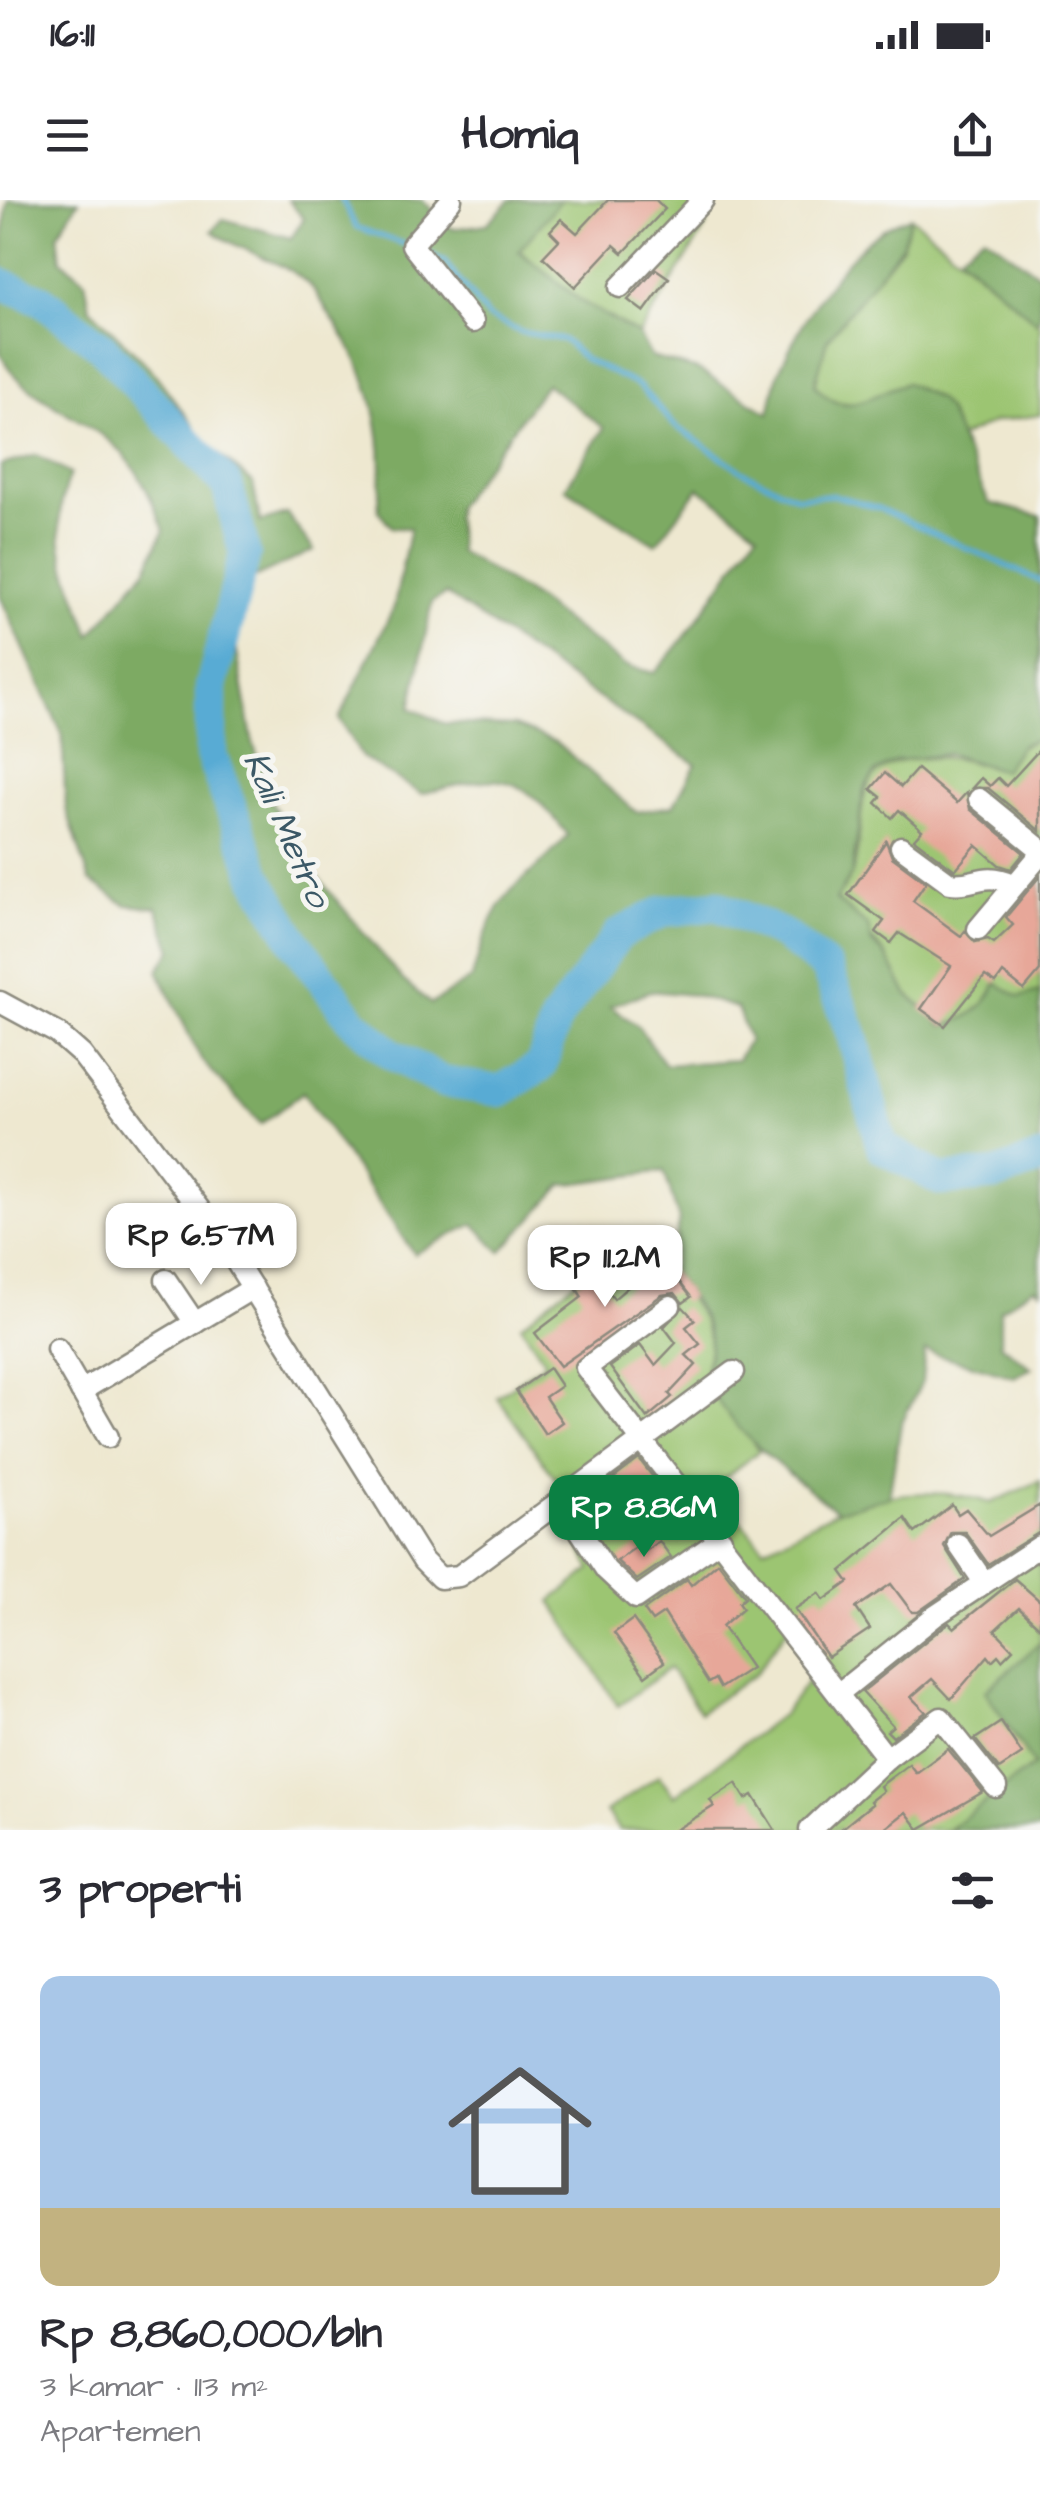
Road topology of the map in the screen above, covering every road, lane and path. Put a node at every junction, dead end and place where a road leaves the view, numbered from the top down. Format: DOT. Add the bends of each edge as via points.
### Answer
graph roads {
  1 [pos="451,200"];
  2 [pos="703,200"];
  3 [pos="620,287"];
  4 [pos="472,322"];
  5 [pos="979,799"];
  6 [pos="901,848"];
  7 [pos="1040,852"];
  8 [pos="1013,884"];
  9 [pos="978,929"];
  10 [pos="0,1002"];
  11 [pos="166,1280"];
  12 [pos="253,1288"];
  13 [pos="670,1306"];
  14 [pos="195,1323"];
  15 [pos="57,1349"];
  16 [pos="734,1372"];
  17 [pos="81,1391"];
  18 [pos="108,1437"];
  19 [pos="642,1441"];
  20 [pos="561,1502"];
  21 [pos="720,1538"];
  22 [pos="958,1544"];
  23 [pos="1040,1546"];
  24 [pos="984,1582"];
  25 [pos="839,1693"];
  26 [pos="887,1758"];
  27 [pos="996,1787"];
  28 [pos="810,1830"];
  1 -- 4 [label="street" via="412,245"];
  2 -- 3 [label="street"];
  5 -- 7 [label="street"];
  6 -- 8 [label="street" via="950,883 983,876"];
  7 -- 8 [label="street"];
  8 -- 9 [label="street"];
  10 -- 12 [label="street" via="82,1055"];
  11 -- 14 [label="street"];
  12 -- 14 [label="street"];
  12 -- 20 [label="street" via="434,1574 458,1576"];
  13 -- 19 [label="street" via="586,1368"];
  14 -- 17 [label="street"];
  15 -- 17 [label="street"];
  16 -- 19 [label="street"];
  17 -- 18 [label="street"];
  19 -- 20 [label="street"];
  19 -- 21 [label="street"];
  20 -- 21 [label="street" via="606,1570 636,1598"];
  21 -- 25 [label="street"];
  22 -- 24 [label="street"];
  23 -- 24 [label="street"];
  24 -- 25 [label="street"];
  25 -- 26 [label="street"];
  26 -- 27 [label="street" via="941,1718"];
  26 -- 28 [label="street"];
}
